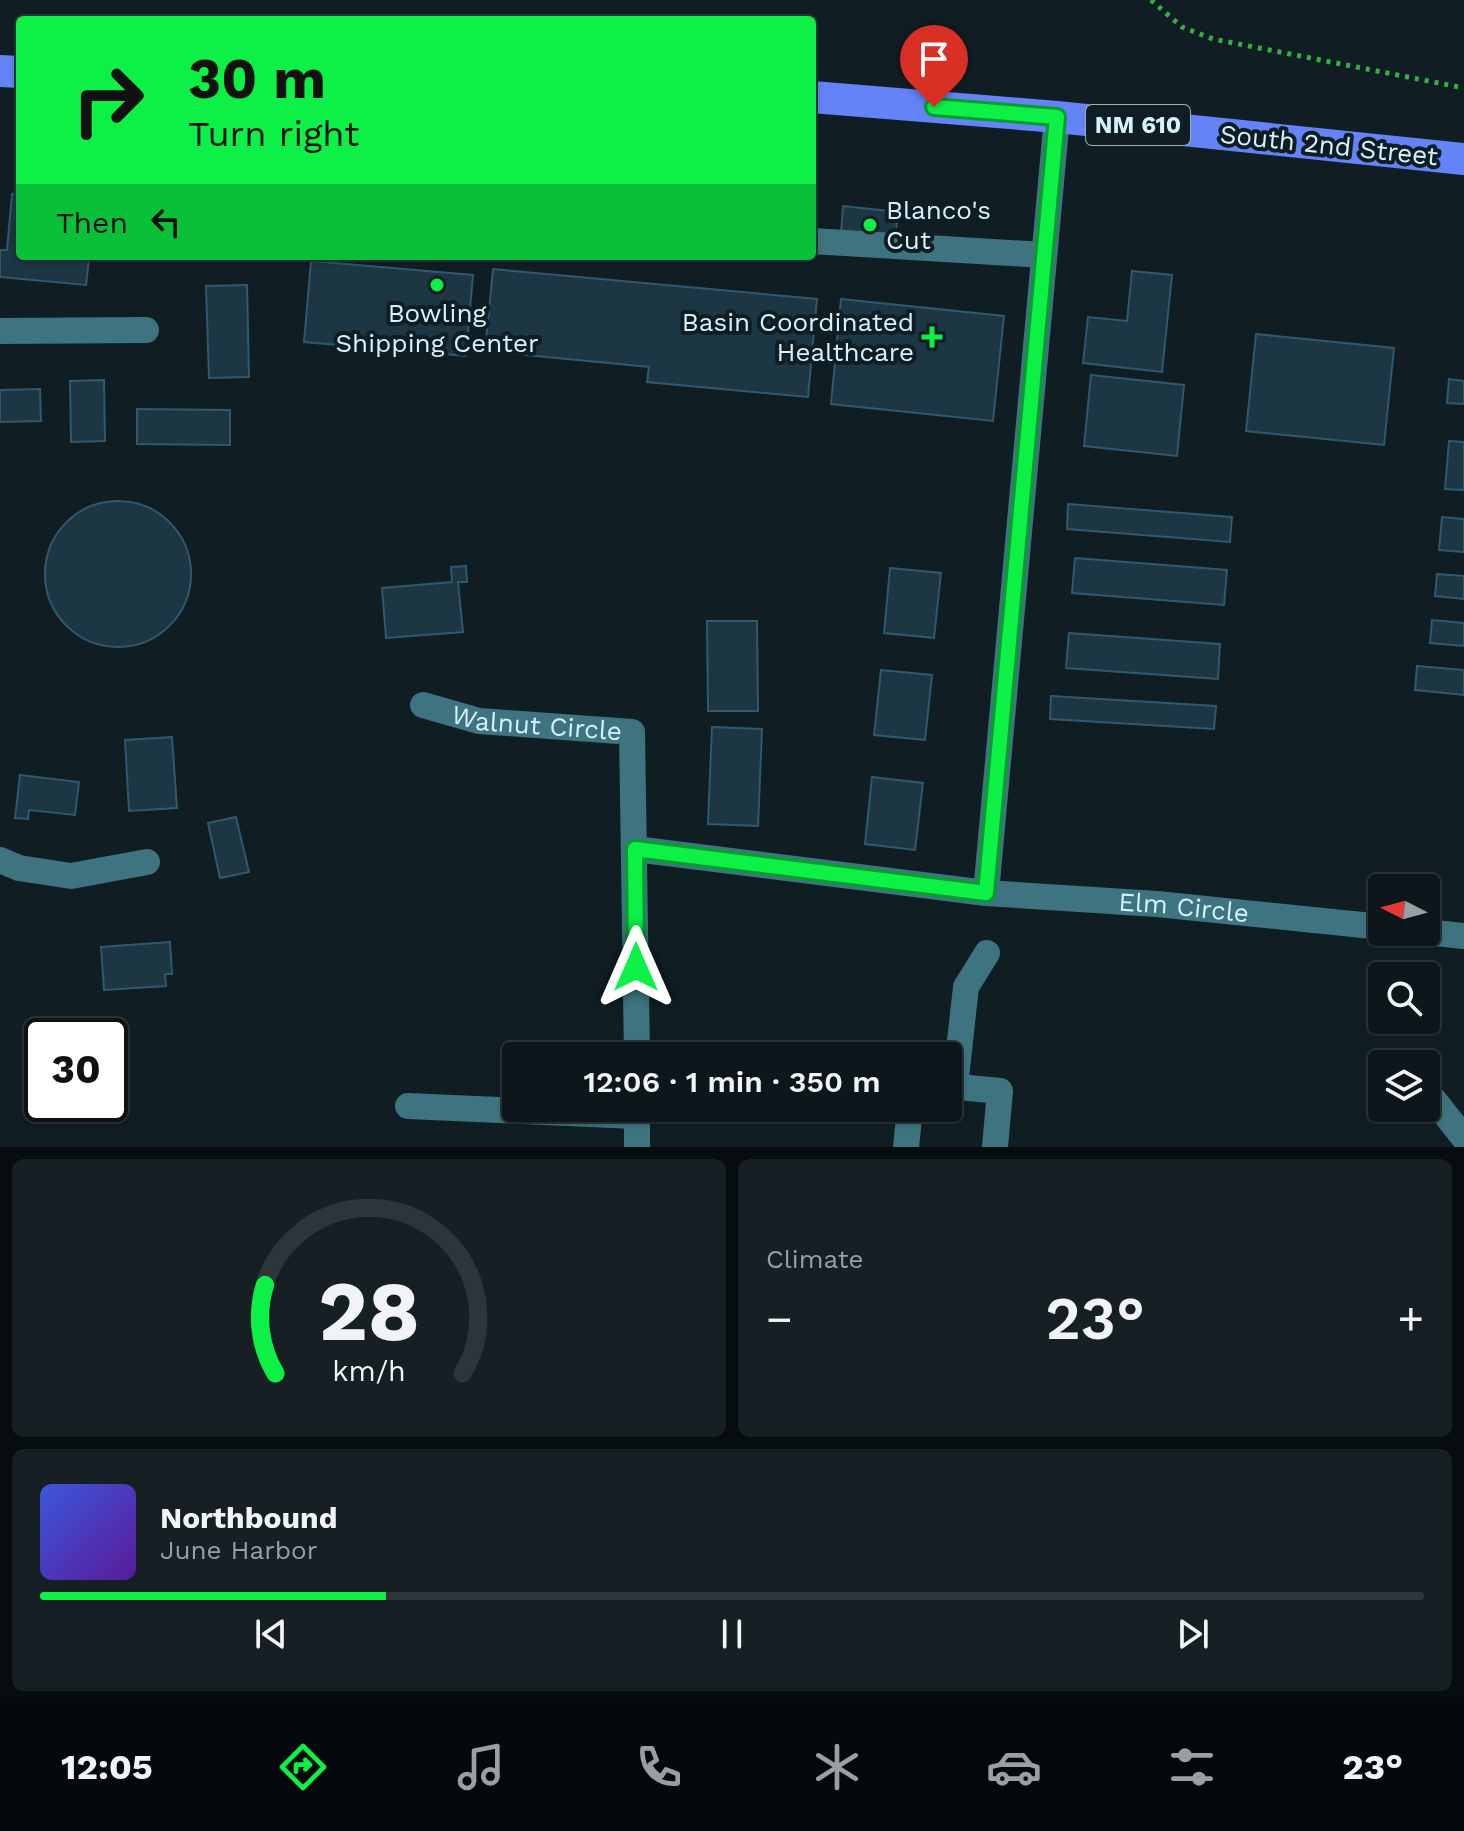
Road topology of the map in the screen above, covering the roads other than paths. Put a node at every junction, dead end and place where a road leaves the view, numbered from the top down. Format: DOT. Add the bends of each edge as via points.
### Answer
graph roads {
  1 [pos="816,97"];
  2 [pos="1057,117"];
  3 [pos="1464,159"];
  4 [pos="816,241"];
  5 [pos="1044,255"];
  6 [pos="146,330"];
  7 [pos="0,331"];
  8 [pos="423,705"];
  9 [pos="635,849"];
  10 [pos="0,860"];
  11 [pos="147,862"];
  12 [pos="986,893"];
  13 [pos="1368,926"];
  14 [pos="1440,933"];
  15 [pos="1464,936"];
  16 [pos="987,953"];
  17 [pos="637,1042"];
  18 [pos="958,1042"];
  19 [pos="962,1087"];
  20 [pos="408,1106"];
  21 [pos="502,1108"];
  22 [pos="1440,1108"];
  23 [pos="637,1122"];
  24 [pos="909,1122"];
  25 [pos="1464,1138"];
  26 [pos="637,1147"];
  27 [pos="906,1147"];
  28 [pos="995,1147"];
  1 -- 2 [label="main road, South 2nd Street / NM 610"];
  2 -- 3 [label="main road, South 2nd Street / NM 610"];
  2 -- 5 [label="street"];
  4 -- 5 [label="street"];
  5 -- 12 [label="street"];
  6 -- 7 [label="street"];
  8 -- 9 [label="street, Walnut Circle" via="479,721 632,732"];
  9 -- 12 [label="street, Elm Circle"];
  9 -- 17 [label="street"];
  10 -- 11 [label="street" via="71,876"];
  12 -- 13 [label="street, Elm Circle"];
  14 -- 15 [label="street"];
  16 -- 18 [label="street" via="966,987"];
  19 -- 28 [label="street" via="1000,1091"];
  20 -- 21 [label="street"];
  22 -- 25 [label="street"];
  23 -- 26 [label="street"];
  24 -- 27 [label="street"];
}
